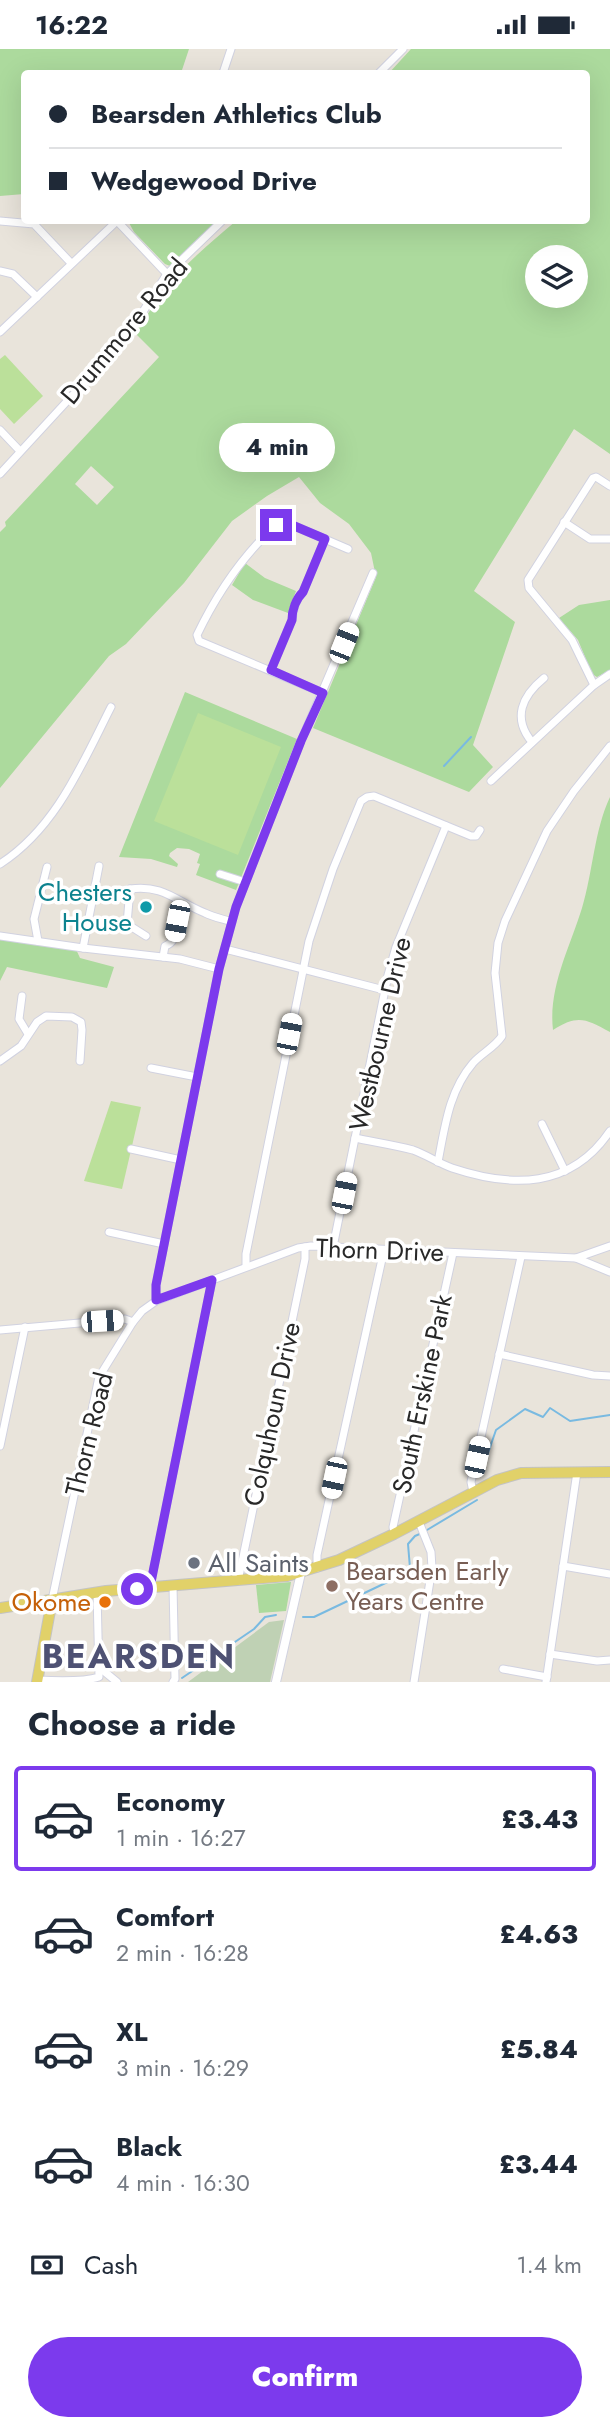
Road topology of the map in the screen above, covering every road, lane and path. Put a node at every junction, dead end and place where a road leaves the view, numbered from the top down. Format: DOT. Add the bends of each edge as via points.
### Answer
graph roads {
  1 [pos="231,49"];
  2 [pos="402,49"];
  3 [pos="224,70"];
  4 [pos="382,70"];
  5 [pos="0,221"];
  6 [pos="21,223"];
  7 [pos="34,224"];
  8 [pos="114,224"];
  9 [pos="120,224"];
  10 [pos="219,224"];
  11 [pos="71,263"];
  12 [pos="0,271"];
  13 [pos="167,274"];
  14 [pos="37,297"];
  15 [pos="0,332"];
  16 [pos="0,430"];
  17 [pos="20,451"];
  18 [pos="0,474"];
  19 [pos="610,486"];
  20 [pos="564,522"];
  21 [pos="325,539"];
  22 [pos="610,539"];
  23 [pos="348,549"];
  24 [pos="373,573"];
  25 [pos="355,589"];
  26 [pos="364,593"];
  27 [pos="271,670"];
  28 [pos="610,674"];
  29 [pos="544,678"];
  30 [pos="594,685"];
  31 [pos="323,693"];
  32 [pos="111,707"];
  33 [pos="532,742"];
  34 [pos="610,745"];
  35 [pos="491,781"];
  36 [pos="446,826"];
  37 [pos="480,830"];
  38 [pos="0,864"];
  39 [pos="99,866"];
  40 [pos="47,867"];
  41 [pos="220,874"];
  42 [pos="245,882"];
  43 [pos="130,889"];
  44 [pos="119,892"];
  45 [pos="177,921"];
  46 [pos="232,922"];
  47 [pos="0,936"];
  48 [pos="146,936"];
  49 [pos="38,941"];
  50 [pos="83,948"];
  51 [pos="225,949"];
  52 [pos="163,957"];
  53 [pos="219,969"];
  54 [pos="303,970"];
  55 [pos="384,990"];
  56 [pos="22,996"];
  57 [pos="28,1034"];
  58 [pos="0,1061"];
  59 [pos="80,1061"];
  60 [pos="151,1068"];
  61 [pos="197,1077"];
  62 [pos="542,1124"];
  63 [pos="610,1131"];
  64 [pos="355,1138"];
  65 [pos="131,1149"];
  66 [pos="181,1160"];
  67 [pos="438,1162"];
  68 [pos="565,1171"];
  69 [pos="108,1232"];
  70 [pos="164,1244"];
  71 [pos="610,1246"];
  72 [pos="305,1247"];
  73 [pos="333,1247"];
  74 [pos="384,1250"];
  75 [pos="453,1253"];
  76 [pos="521,1257"];
  77 [pos="576,1258"];
  78 [pos="246,1266"];
  79 [pos="610,1272"];
  80 [pos="212,1280"];
  81 [pos="156,1300"];
  82 [pos="133,1322"];
  83 [pos="25,1327"];
  84 [pos="0,1330"];
  85 [pos="499,1354"];
  86 [pos="610,1375"];
  87 [pos="0,1446"];
  88 [pos="577,1472"];
  89 [pos="610,1472"];
  90 [pos="473,1492"];
  91 [pos="422,1528"];
  92 [pos="394,1534"];
  93 [pos="563,1566"];
  94 [pos="317,1568"];
  95 [pos="301,1573"];
  96 [pos="610,1574"];
  97 [pos="238,1581"];
  98 [pos="173,1586"];
  99 [pos="150,1587"];
  100 [pos="97,1593"];
  101 [pos="52,1600"];
  102 [pos="0,1608"];
  103 [pos="550,1654"];
  104 [pos="610,1660"];
  105 [pos="100,1668"];
  106 [pos="503,1668"];
  107 [pos="546,1679"];
  108 [pos="38,1681"];
  109 [pos="117,1682"];
  110 [pos="173,1682"];
  111 [pos="275,1682"];
  112 [pos="414,1682"];
  1 -- 3 [label="street"];
  2 -- 4 [label="street"];
  5 -- 6 [label="street"];
  7 -- 11 [label="street"];
  8 -- 11 [label="street"];
  9 -- 13 [label="street"];
  10 -- 13 [label="street, Drummore Road"];
  11 -- 14 [label="street"];
  12 -- 14 [label="street" via="13,274"];
  13 -- 17 [label="street, Drummore Road" via="128,335"];
  14 -- 15 [label="street"];
  16 -- 17 [label="street"];
  17 -- 18 [label="street, Drummore Road"];
  19 -- 20 [label="street" via="593,478"];
  20 -- 22 [label="street" via="590,539"];
  20 -- 30 [label="street" via="528,580 529,588 572,640"];
  21 -- 23 [label="street"];
  21 -- 27 [label="street"];
  21 -- 27 [label="street" via="278,523 244,558 197,635 200,641"];
  24 -- 26 [label="street"];
  25 -- 26 [label="street"];
  26 -- 31 [label="street"];
  27 -- 31 [label="street"];
  28 -- 30 [label="street"];
  29 -- 33 [label="street" via="529,690 522,708 522,724"];
  30 -- 33 [label="street"];
  31 -- 42 [label="street"];
  32 -- 38 [label="street" via="56,809 27,844"];
  33 -- 35 [label="street"];
  34 -- 67 [label="street" via="547,831 505,921 495,972 502,1036 457,1086"];
  36 -- 37 [label="street" via="474,837"];
  36 -- 54 [label="street" via="374,796 361,801 316,916"];
  36 -- 55 [label="street, Westbourne Drive" via="396,947"];
  39 -- 50 [label="street"];
  40 -- 49 [label="street" via="46,890 34,919"];
  41 -- 42 [label="street"];
  42 -- 46 [label="street"];
  43 -- 44 [label="street"];
  43 -- 46 [label="street" via="158,890"];
  43 -- 48 [label="street" via="127,924"];
  45 -- 52 [label="street" via="175,939 163,945"];
  46 -- 51 [label="street"];
  47 -- 49 [label="street"];
  49 -- 50 [label="street"];
  50 -- 52 [label="street"];
  51 -- 53 [label="street"];
  51 -- 54 [label="street"];
  52 -- 53 [label="street"];
  53 -- 61 [label="street"];
  54 -- 55 [label="street"];
  54 -- 78 [label="street"];
  55 -- 64 [label="street, Westbourne Drive"];
  56 -- 57 [label="street" via="19,1019"];
  57 -- 58 [label="street" via="21,1046"];
  57 -- 59 [label="street" via="46,1016 75,1018 82,1030"];
  60 -- 61 [label="street"];
  61 -- 66 [label="street"];
  62 -- 68 [label="street"];
  63 -- 68 [label="street"];
  64 -- 67 [label="street" via="416,1151"];
  64 -- 73 [label="street, Westbourne Drive"];
  65 -- 66 [label="street"];
  66 -- 70 [label="street"];
  67 -- 68 [label="street" via="500,1181 524,1182"];
  69 -- 70 [label="street"];
  70 -- 81 [label="street"];
  71 -- 77 [label="street"];
  72 -- 73 [label="street, Thorn Drive"];
  72 -- 78 [label="street, Thorn Drive"];
  72 -- 97 [label="street, Colquhoun Drive"];
  73 -- 74 [label="street, Thorn Drive"];
  74 -- 75 [label="street, Thorn Drive"];
  74 -- 94 [label="street"];
  75 -- 76 [label="street, Thorn Drive"];
  75 -- 92 [label="street, South Erskine Park"];
  76 -- 77 [label="street, Thorn Drive"];
  76 -- 85 [label="street"];
  77 -- 79 [label="street, Thorn Drive"];
  78 -- 80 [label="street, Thorn Drive"];
  80 -- 81 [label="street, Thorn Drive"];
  80 -- 99 [label="street"];
  81 -- 82 [label="street, Thorn Road"];
  82 -- 83 [label="street"];
  82 -- 101 [label="street, Thorn Road" via="97,1383"];
  83 -- 84 [label="street"];
  83 -- 87 [label="street"];
  85 -- 86 [label="street"];
  85 -- 90 [label="street" via="471,1482"];
  88 -- 89 [label="main road"];
  88 -- 90 [label="main road" via="521,1473"];
  88 -- 93 [label="street"];
  90 -- 91 [label="main road"];
  91 -- 92 [label="main road"];
  91 -- 112 [label="street" via="432,1567"];
  92 -- 94 [label="main road"];
  93 -- 96 [label="street"];
  93 -- 103 [label="street"];
  94 -- 95 [label="main road"];
  95 -- 97 [label="main road"];
  95 -- 111 [label="street"];
  97 -- 98 [label="main road"];
  98 -- 99 [label="main road"];
  98 -- 110 [label="street"];
  99 -- 100 [label="main road"];
  100 -- 101 [label="main road"];
  100 -- 105 [label="street"];
  101 -- 102 [label="main road"];
  101 -- 108 [label="main road"];
  103 -- 104 [label="street"];
  103 -- 107 [label="street"];
  105 -- 108 [label="street" via="95,1680"];
  105 -- 109 [label="street"];
  106 -- 107 [label="street"];
}
